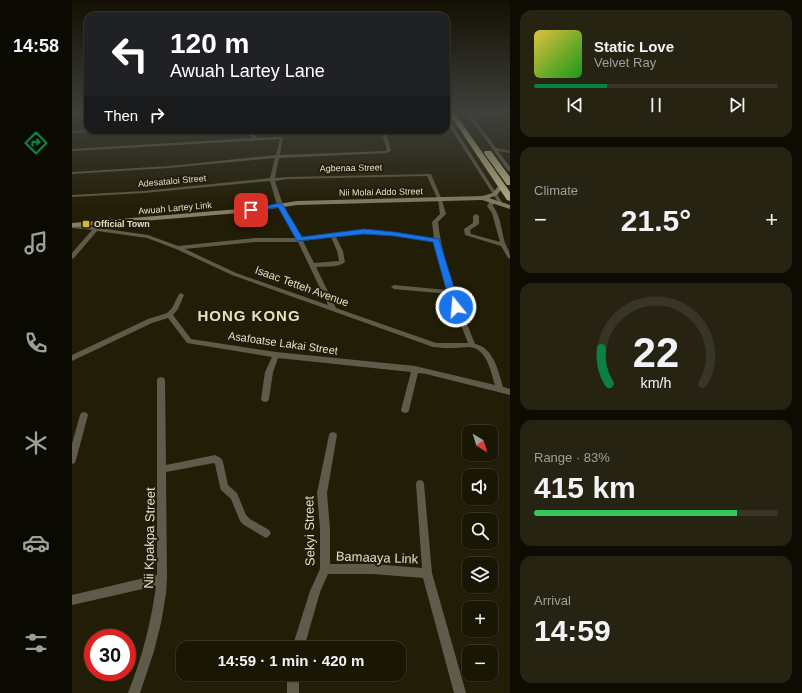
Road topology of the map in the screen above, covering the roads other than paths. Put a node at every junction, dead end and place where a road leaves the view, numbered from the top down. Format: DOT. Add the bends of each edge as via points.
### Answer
graph roads {
  1 [pos="166,144"];
  2 [pos="281,144"];
  3 [pos="387,144"];
  4 [pos="462,144"];
  5 [pos="473,144"];
  6 [pos="482,144"];
  7 [pos="491,144"];
  8 [pos="494,149"];
  9 [pos="72,150"];
  10 [pos="510,152"];
  11 [pos="278,157"];
  12 [pos="510,170"];
  13 [pos="72,173"];
  14 [pos="272,179"];
  15 [pos="510,183"];
  16 [pos="501,186"];
  17 [pos="72,196"];
  18 [pos="494,197"];
  19 [pos="510,198"];
  20 [pos="440,200"];
  21 [pos="280,205"];
  22 [pos="510,207"];
  23 [pos="476,216"];
  24 [pos="72,226"];
  25 [pos="96,229"];
  26 [pos="333,236"];
  27 [pos="300,240"];
  28 [pos="436,241"];
  29 [pos="503,245"];
  30 [pos="178,248"];
  31 [pos="72,257"];
  32 [pos="510,257"];
  33 [pos="312,264"];
  34 [pos="394,287"];
  35 [pos="451,292"];
  36 [pos="181,295"];
  37 [pos="333,309"];
  38 [pos="169,315"];
  39 [pos="472,345"];
  40 [pos="276,355"];
  41 [pos="72,358"];
  42 [pos="415,369"];
  43 [pos="161,380"];
  44 [pos="500,389"];
  45 [pos="510,392"];
  46 [pos="265,399"];
  47 [pos="405,410"];
  48 [pos="84,415"];
  49 [pos="333,435"];
  50 [pos="72,460"];
  51 [pos="163,469"];
  52 [pos="420,484"];
  53 [pos="266,534"];
  54 [pos="325,569"];
  55 [pos="427,573"];
  56 [pos="162,579"];
  57 [pos="72,600"];
  58 [pos="300,641"];
  59 [pos="293,681"];
  60 [pos="134,693"];
  61 [pos="293,693"];
  62 [pos="460,693"];
  1 -- 9 [label="street"];
  2 -- 11 [label="street"];
  3 -- 11 [label="street" via="389,150 386,152"];
  4 -- 18 [label="street"];
  5 -- 16 [label="highway"];
  6 -- 15 [label="highway"];
  7 -- 8 [label="street"];
  8 -- 10 [label="street"];
  8 -- 12 [label="street"];
  11 -- 13 [label="street"];
  11 -- 14 [label="street"];
  14 -- 17 [label="street, Adesataloi Street" via="144,192"];
  14 -- 20 [label="street, Agbenaa Street" via="429,174"];
  14 -- 21 [label="street"];
  16 -- 18 [label="street"];
  16 -- 19 [label="highway"];
  18 -- 20 [label="street, Nii Molai Addo Street"];
  18 -- 22 [label="street, Nii Molai Addo Street"];
  18 -- 29 [label="street" via="490,206 495,213"];
  20 -- 21 [label="street, Nii Molai Addo Street"];
  20 -- 28 [label="street" via="443,214 435,222"];
  21 -- 24 [label="street, Awuah Lartey Link"];
  21 -- 27 [label="street"];
  23 -- 29 [label="street" via="476,224 467,229 468,235"];
  24 -- 25 [label="street, Isaac Tetteh Avenue"];
  25 -- 30 [label="street, Isaac Tetteh Avenue" via="148,237"];
  25 -- 31 [label="street"];
  26 -- 27 [label="street"];
  26 -- 28 [label="street" via="369,232"];
  26 -- 33 [label="street" via="342,262"];
  27 -- 30 [label="street" via="255,240"];
  27 -- 33 [label="street"];
  28 -- 35 [label="street"];
  29 -- 32 [label="street"];
  30 -- 37 [label="street, Isaac Tetteh Avenue" via="234,274"];
  33 -- 37 [label="street"];
  34 -- 35 [label="street"];
  35 -- 39 [label="street"];
  36 -- 38 [label="street" via="175,309"];
  37 -- 39 [label="street, Isaac Tetteh Avenue" via="435,345"];
  38 -- 40 [label="street, Asafoatse Lakai Street" via="189,341"];
  38 -- 41 [label="street" via="150,321"];
  39 -- 44 [label="street" via="482,348 488,355"];
  40 -- 42 [label="street, Asafoatse Lakai Street"];
  40 -- 46 [label="street" via="269,372"];
  42 -- 44 [label="street, Asafoatse Lakai Street"];
  42 -- 47 [label="street"];
  43 -- 51 [label="street, Nii Kpakpa Street"];
  44 -- 45 [label="street, Asafoatse Lakai Street"];
  48 -- 50 [label="street"];
  49 -- 54 [label="street, Sekyi Street" via="322,493"];
  51 -- 53 [label="street" via="215,459 219,462 224,487 234,496 243,518"];
  51 -- 56 [label="street, Nii Kpakpa Street"];
  52 -- 55 [label="street"];
  54 -- 55 [label="street, Bamaaya Link"];
  54 -- 58 [label="street, Sekyi Street" via="315,591"];
  55 -- 62 [label="street"];
  56 -- 57 [label="street"];
  56 -- 60 [label="street, Nii Kpakpa Street" via="159,609"];
  59 -- 61 [label="street"];
}
